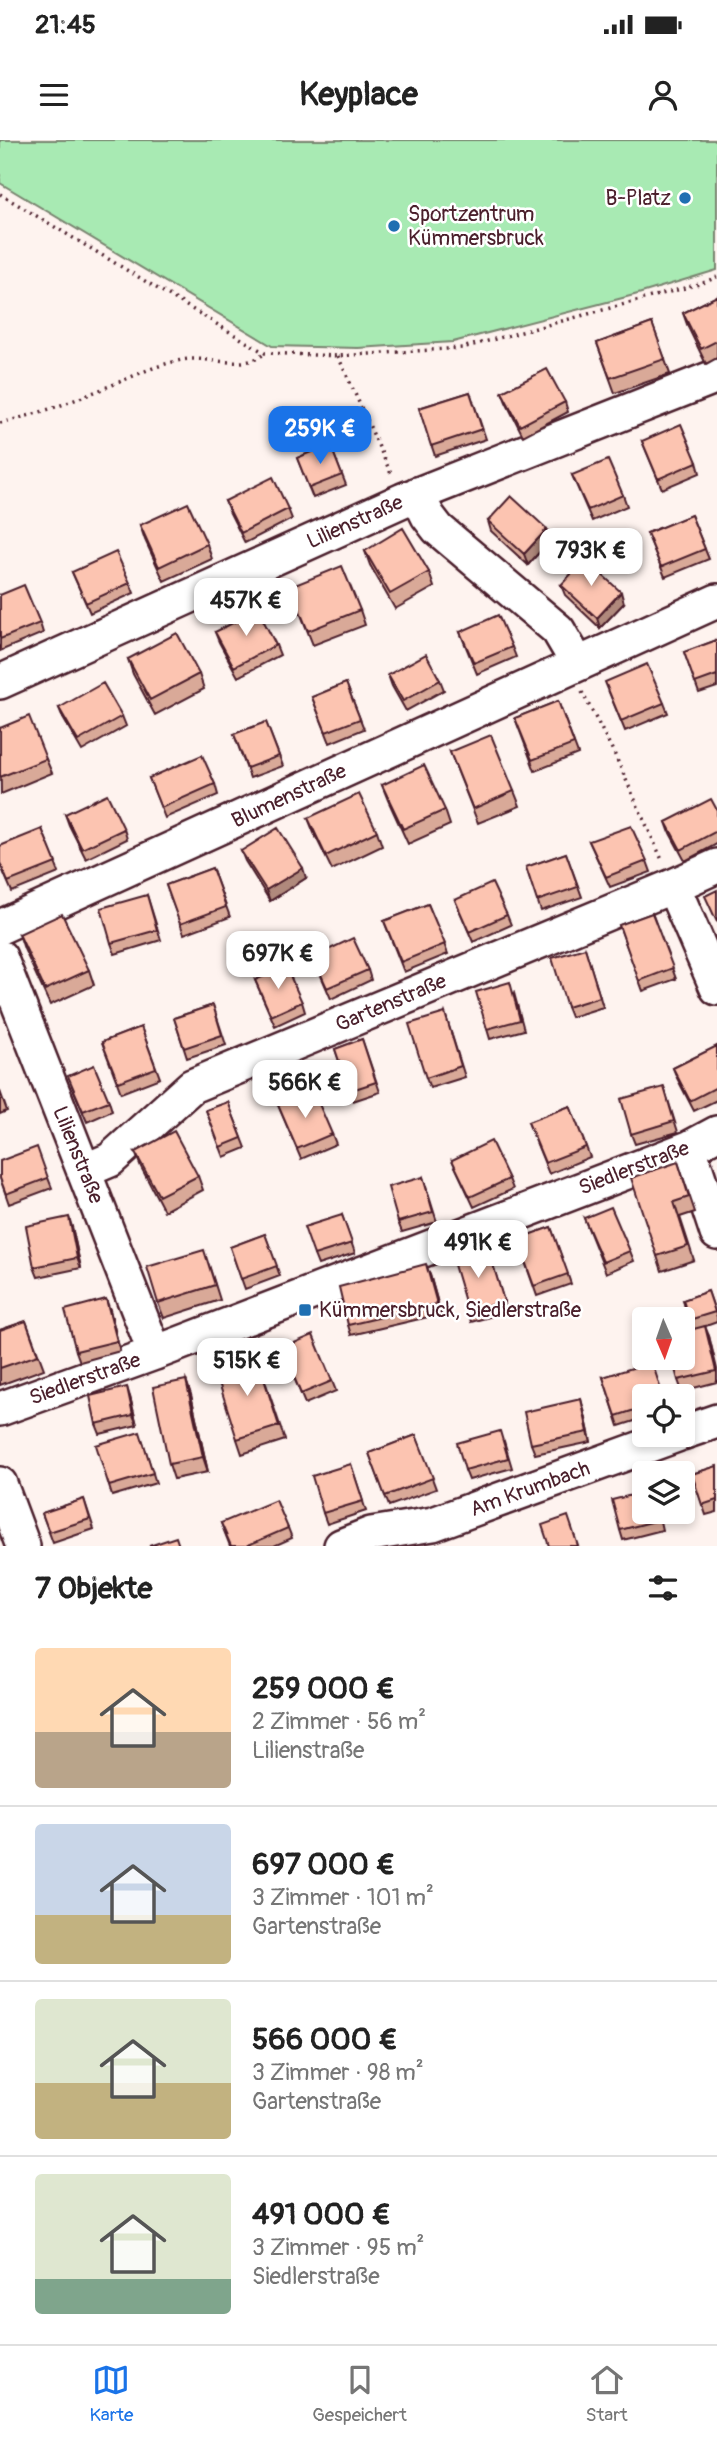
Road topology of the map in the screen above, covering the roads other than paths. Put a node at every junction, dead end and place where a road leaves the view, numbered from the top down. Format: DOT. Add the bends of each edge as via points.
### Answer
graph roads {
  1 [pos="717,376"];
  2 [pos="410,497"];
  3 [pos="717,601"];
  4 [pos="578,664"];
  5 [pos="0,682"];
  6 [pos="717,866"];
  7 [pos="673,887"];
  8 [pos="0,927"];
  9 [pos="0,957"];
  10 [pos="717,988"];
  11 [pos="703,1141"];
  12 [pos="84,1171"];
  13 [pos="717,1233"];
  14 [pos="155,1353"];
  15 [pos="0,1409"];
  16 [pos="717,1421"];
  17 [pos="695,1429"];
  18 [pos="644,1447"];
  19 [pos="0,1484"];
  20 [pos="23,1546"];
  21 [pos="341,1546"];
  1 -- 2 [label="street, Lilienstraße"];
  2 -- 4 [label="street" via="438,528 558,630"];
  2 -- 5 [label="street, Lilienstraße"];
  3 -- 4 [label="street, Blumenstraße"];
  4 -- 8 [label="street, Blumenstraße"];
  6 -- 7 [label="street, Gartenstraße"];
  7 -- 10 [label="street"];
  7 -- 12 [label="street, Gartenstraße" via="192,1086 110,1160"];
  9 -- 12 [label="street, Lilienstraße"];
  11 -- 13 [label="street"];
  11 -- 14 [label="street, Siedlerstraße"];
  12 -- 14 [label="street, Lilienstraße"];
  14 -- 15 [label="street, Siedlerstraße"];
  16 -- 17 [label="street"];
  18 -- 21 [label="street, Am Krumbach" via="433,1524 371,1534"];
  19 -- 20 [label="street"];
}
